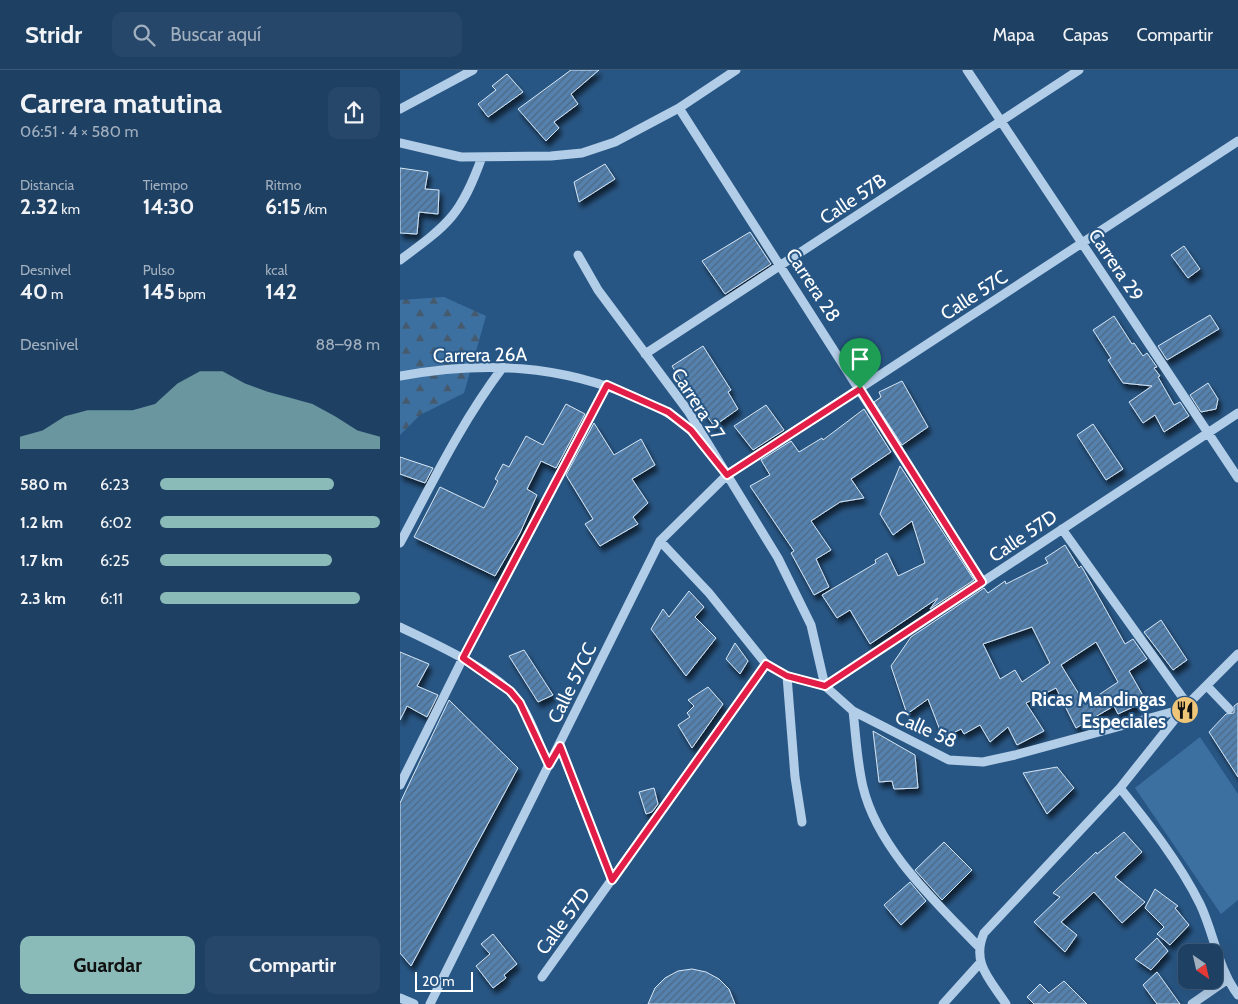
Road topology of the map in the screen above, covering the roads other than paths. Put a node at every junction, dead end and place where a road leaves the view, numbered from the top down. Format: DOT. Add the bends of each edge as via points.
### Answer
graph roads {
  1 [pos="472,70"];
  2 [pos="736,70"];
  3 [pos="967,70"];
  4 [pos="1079,70"];
  5 [pos="400,108"];
  6 [pos="679,108"];
  7 [pos="1001,120"];
  8 [pos="1238,141"];
  9 [pos="400,143"];
  10 [pos="482,157"];
  11 [pos="1082,244"];
  12 [pos="578,255"];
  13 [pos="400,260"];
  14 [pos="781,266"];
  15 [pos="645,354"];
  16 [pos="503,367"];
  17 [pos="400,376"];
  18 [pos="607,385"];
  19 [pos="860,389"];
  20 [pos="1238,413"];
  21 [pos="1209,432"];
  22 [pos="714,458"];
  23 [pos="727,475"];
  24 [pos="1238,478"];
  25 [pos="1062,529"];
  26 [pos="660,541"];
  27 [pos="400,543"];
  28 [pos="982,582"];
  29 [pos="400,627"];
  30 [pos="1238,654"];
  31 [pos="463,658"];
  32 [pos="766,664"];
  33 [pos="787,676"];
  34 [pos="825,686"];
  35 [pos="1208,687"];
  36 [pos="1185,707"];
  37 [pos="1229,709"];
  38 [pos="853,711"];
  39 [pos="560,746"];
  40 [pos="549,765"];
  41 [pos="400,785"];
  42 [pos="1120,788"];
  43 [pos="802,822"];
  44 [pos="612,880"];
  45 [pos="978,946"];
  46 [pos="980,963"];
  47 [pos="542,977"];
  48 [pos="1228,979"];
  49 [pos="1237,992"];
  50 [pos="400,998"];
  51 [pos="414,1004"];
  52 [pos="430,1004"];
  53 [pos="943,1004"];
  54 [pos="1006,1004"];
  55 [pos="1192,1004"];
  1 -- 5 [label="street"];
  2 -- 6 [label="street"];
  3 -- 7 [label="street, Carrera 29"];
  4 -- 7 [label="street, Calle 57B"];
  6 -- 10 [label="street" via="615,142 582,153"];
  6 -- 14 [label="street, Carrera 28"];
  7 -- 11 [label="street, Carrera 29"];
  7 -- 14 [label="street, Calle 57B"];
  8 -- 11 [label="street, Calle 57C"];
  9 -- 10 [label="street" via="461,157"];
  10 -- 13 [label="street" via="470,192 452,219"];
  11 -- 19 [label="street, Calle 57C"];
  11 -- 21 [label="street, Carrera 29"];
  12 -- 15 [label="street, Carrera 27" via="598,290"];
  14 -- 15 [label="street, Calle 57B"];
  14 -- 19 [label="street, Carrera 28"];
  15 -- 22 [label="street, Carrera 27" via="688,411"];
  16 -- 17 [label="street, Carrera 26A" via="442,368"];
  16 -- 18 [label="street, Carrera 26A" via="564,374"];
  16 -- 27 [label="street" via="459,434"];
  18 -- 22 [label="street, Carrera 26A" via="668,412 691,430"];
  18 -- 31 [label="street"];
  19 -- 23 [label="street, Calle 57C"];
  19 -- 28 [label="street, Carrera 28"];
  20 -- 21 [label="street, Calle 57D"];
  21 -- 24 [label="street, Carrera 29"];
  21 -- 25 [label="street, Calle 57D"];
  22 -- 23 [label="street, Carrera 27"];
  23 -- 26 [label="street, Calle 57CC"];
  23 -- 34 [label="street, Carrera 27" via="778,558 811,625"];
  25 -- 28 [label="street, Calle 57D"];
  25 -- 36 [label="street"];
  26 -- 32 [label="street" via="709,593"];
  26 -- 39 [label="street, Calle 57CC"];
  28 -- 34 [label="street, Calle 57D"];
  29 -- 31 [label="street"];
  30 -- 35 [label="street, Calle 58"];
  31 -- 40 [label="street" via="510,691 520,703"];
  31 -- 41 [label="street"];
  32 -- 33 [label="street"];
  32 -- 44 [label="street, Calle 57D"];
  33 -- 34 [label="street"];
  33 -- 43 [label="street"];
  34 -- 38 [label="street, Calle 58"];
  35 -- 36 [label="street, Calle 58"];
  35 -- 37 [label="street"];
  36 -- 38 [label="street, Calle 58" via="983,762 948,760"];
  36 -- 42 [label="street"];
  38 -- 45 [label="street" via="863,787 874,818 911,876"];
  39 -- 40 [label="street, Calle 57CC"];
  39 -- 44 [label="street"];
  40 -- 52 [label="street, Calle 57CC"];
  42 -- 45 [label="street" via="984,932"];
  42 -- 48 [label="street" via="1148,822 1199,903"];
  44 -- 47 [label="street, Calle 57D"];
  45 -- 46 [label="street"];
  46 -- 53 [label="street"];
  46 -- 54 [label="street"];
  48 -- 49 [label="street"];
  48 -- 55 [label="street"];
  50 -- 51 [label="street"];
}
